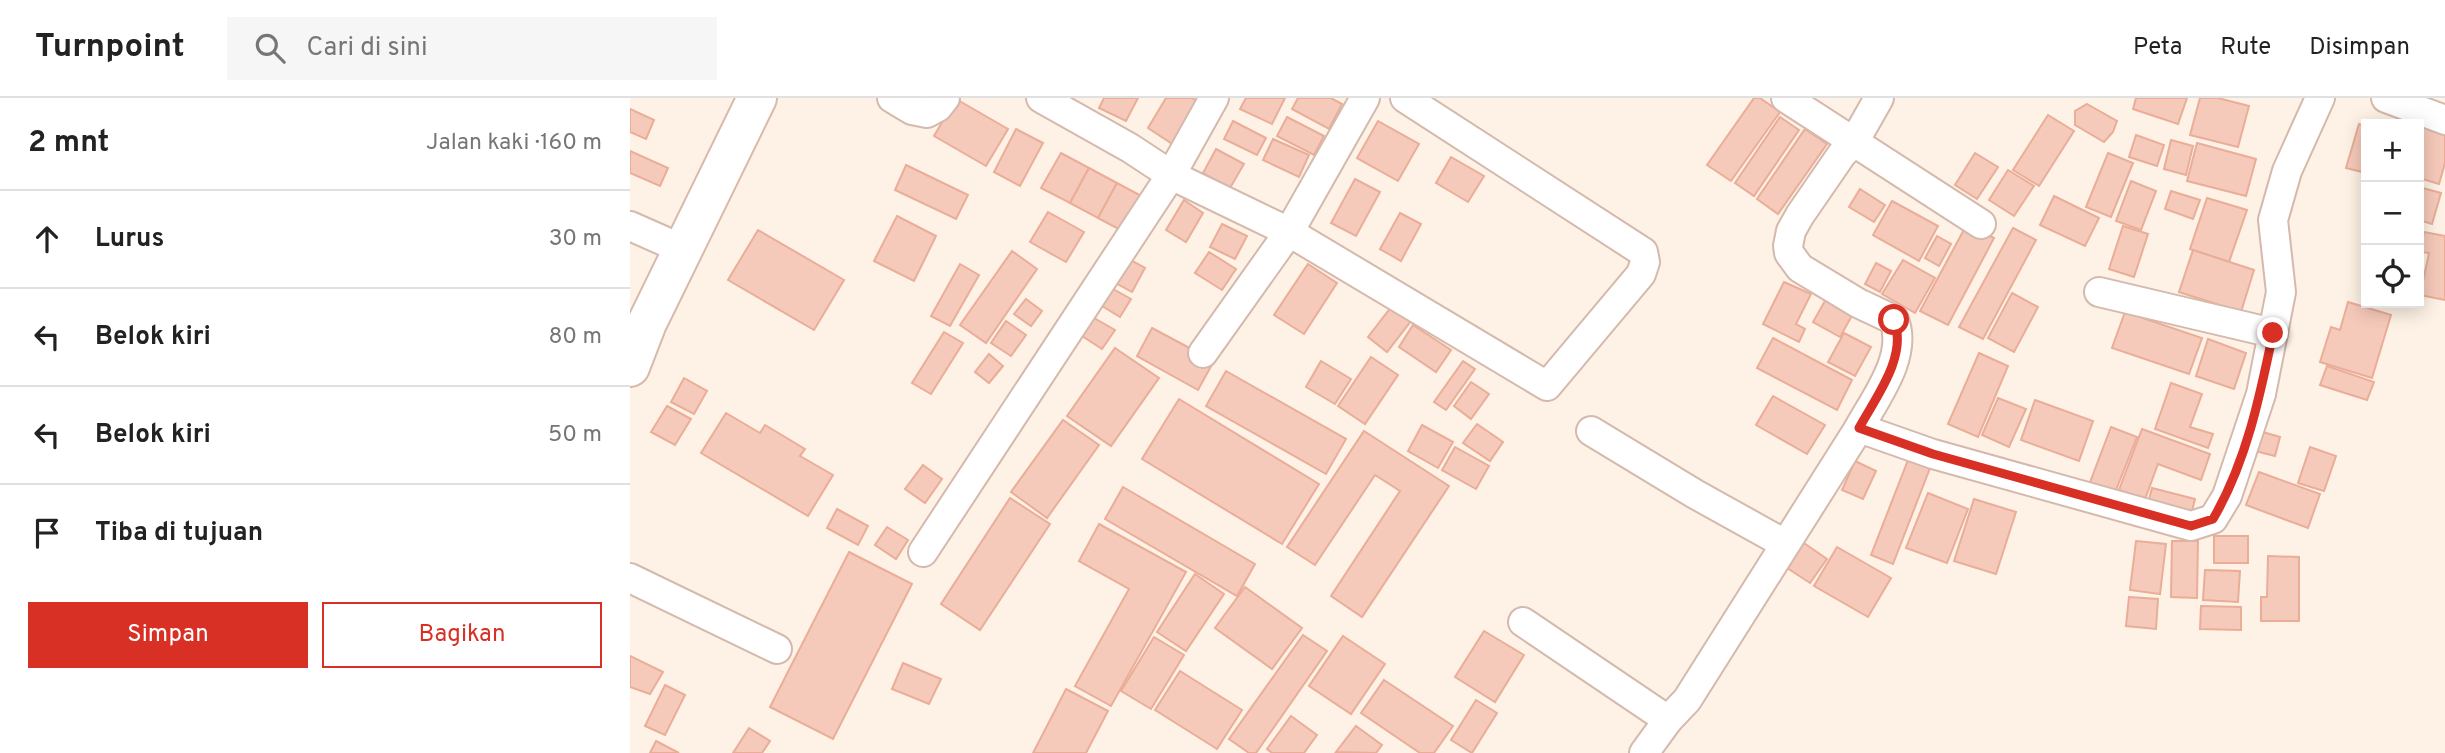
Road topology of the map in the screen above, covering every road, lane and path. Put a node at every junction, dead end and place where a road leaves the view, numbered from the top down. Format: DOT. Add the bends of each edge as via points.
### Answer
graph roads {
  1 [pos="757,98"];
  2 [pos="892,98"];
  3 [pos="944,98"];
  4 [pos="1041,98"];
  5 [pos="1214,98"];
  6 [pos="1365,98"];
  7 [pos="1405,98"];
  8 [pos="1786,98"];
  9 [pos="1879,98"];
  10 [pos="2320,98"];
  11 [pos="2386,98"];
  12 [pos="2445,120"];
  13 [pos="1854,142"];
  14 [pos="1171,175"];
  15 [pos="1981,224"];
  16 [pos="630,226"];
  17 [pos="1289,232"];
  18 [pos="682,249"];
  19 [pos="2099,292"];
  20 [pos="2273,333"];
  21 [pos="1203,352"];
  22 [pos="630,367"];
  23 [pos="1859,428"];
  24 [pos="1591,431"];
  25 [pos="1785,544"];
  26 [pos="923,552"];
  27 [pos="630,578"];
  28 [pos="1523,622"];
  29 [pos="777,649"];
  30 [pos="1668,720"];
  31 [pos="1644,753"];
  1 -- 18 [label="street"];
  2 -- 3 [label="street" via="928,113"];
  4 -- 14 [label="street"];
  5 -- 14 [label="street"];
  6 -- 17 [label="street"];
  7 -- 17 [label="street" via="1643,252 1641,274 1547,386"];
  8 -- 13 [label="street"];
  9 -- 13 [label="street"];
  10 -- 20 [label="street" via="2287,171 2273,220 2281,292"];
  11 -- 12 [label="street"];
  13 -- 15 [label="street"];
  13 -- 23 [label="street" via="1813,195 1791,230 1788,246 1800,268 1894,320 1899,333 1894,363"];
  14 -- 17 [label="street"];
  14 -- 26 [label="street"];
  16 -- 18 [label="street"];
  17 -- 21 [label="street"];
  18 -- 22 [label="street"];
  19 -- 20 [label="street"];
  20 -- 23 [label="street" via="2261,394 2227,496 2213,519 2191,526 1933,454"];
  23 -- 25 [label="street"];
  24 -- 25 [label="street"];
  25 -- 30 [label="street" via="1687,700"];
  27 -- 29 [label="street"];
  28 -- 30 [label="street"];
  30 -- 31 [label="street"];
}
